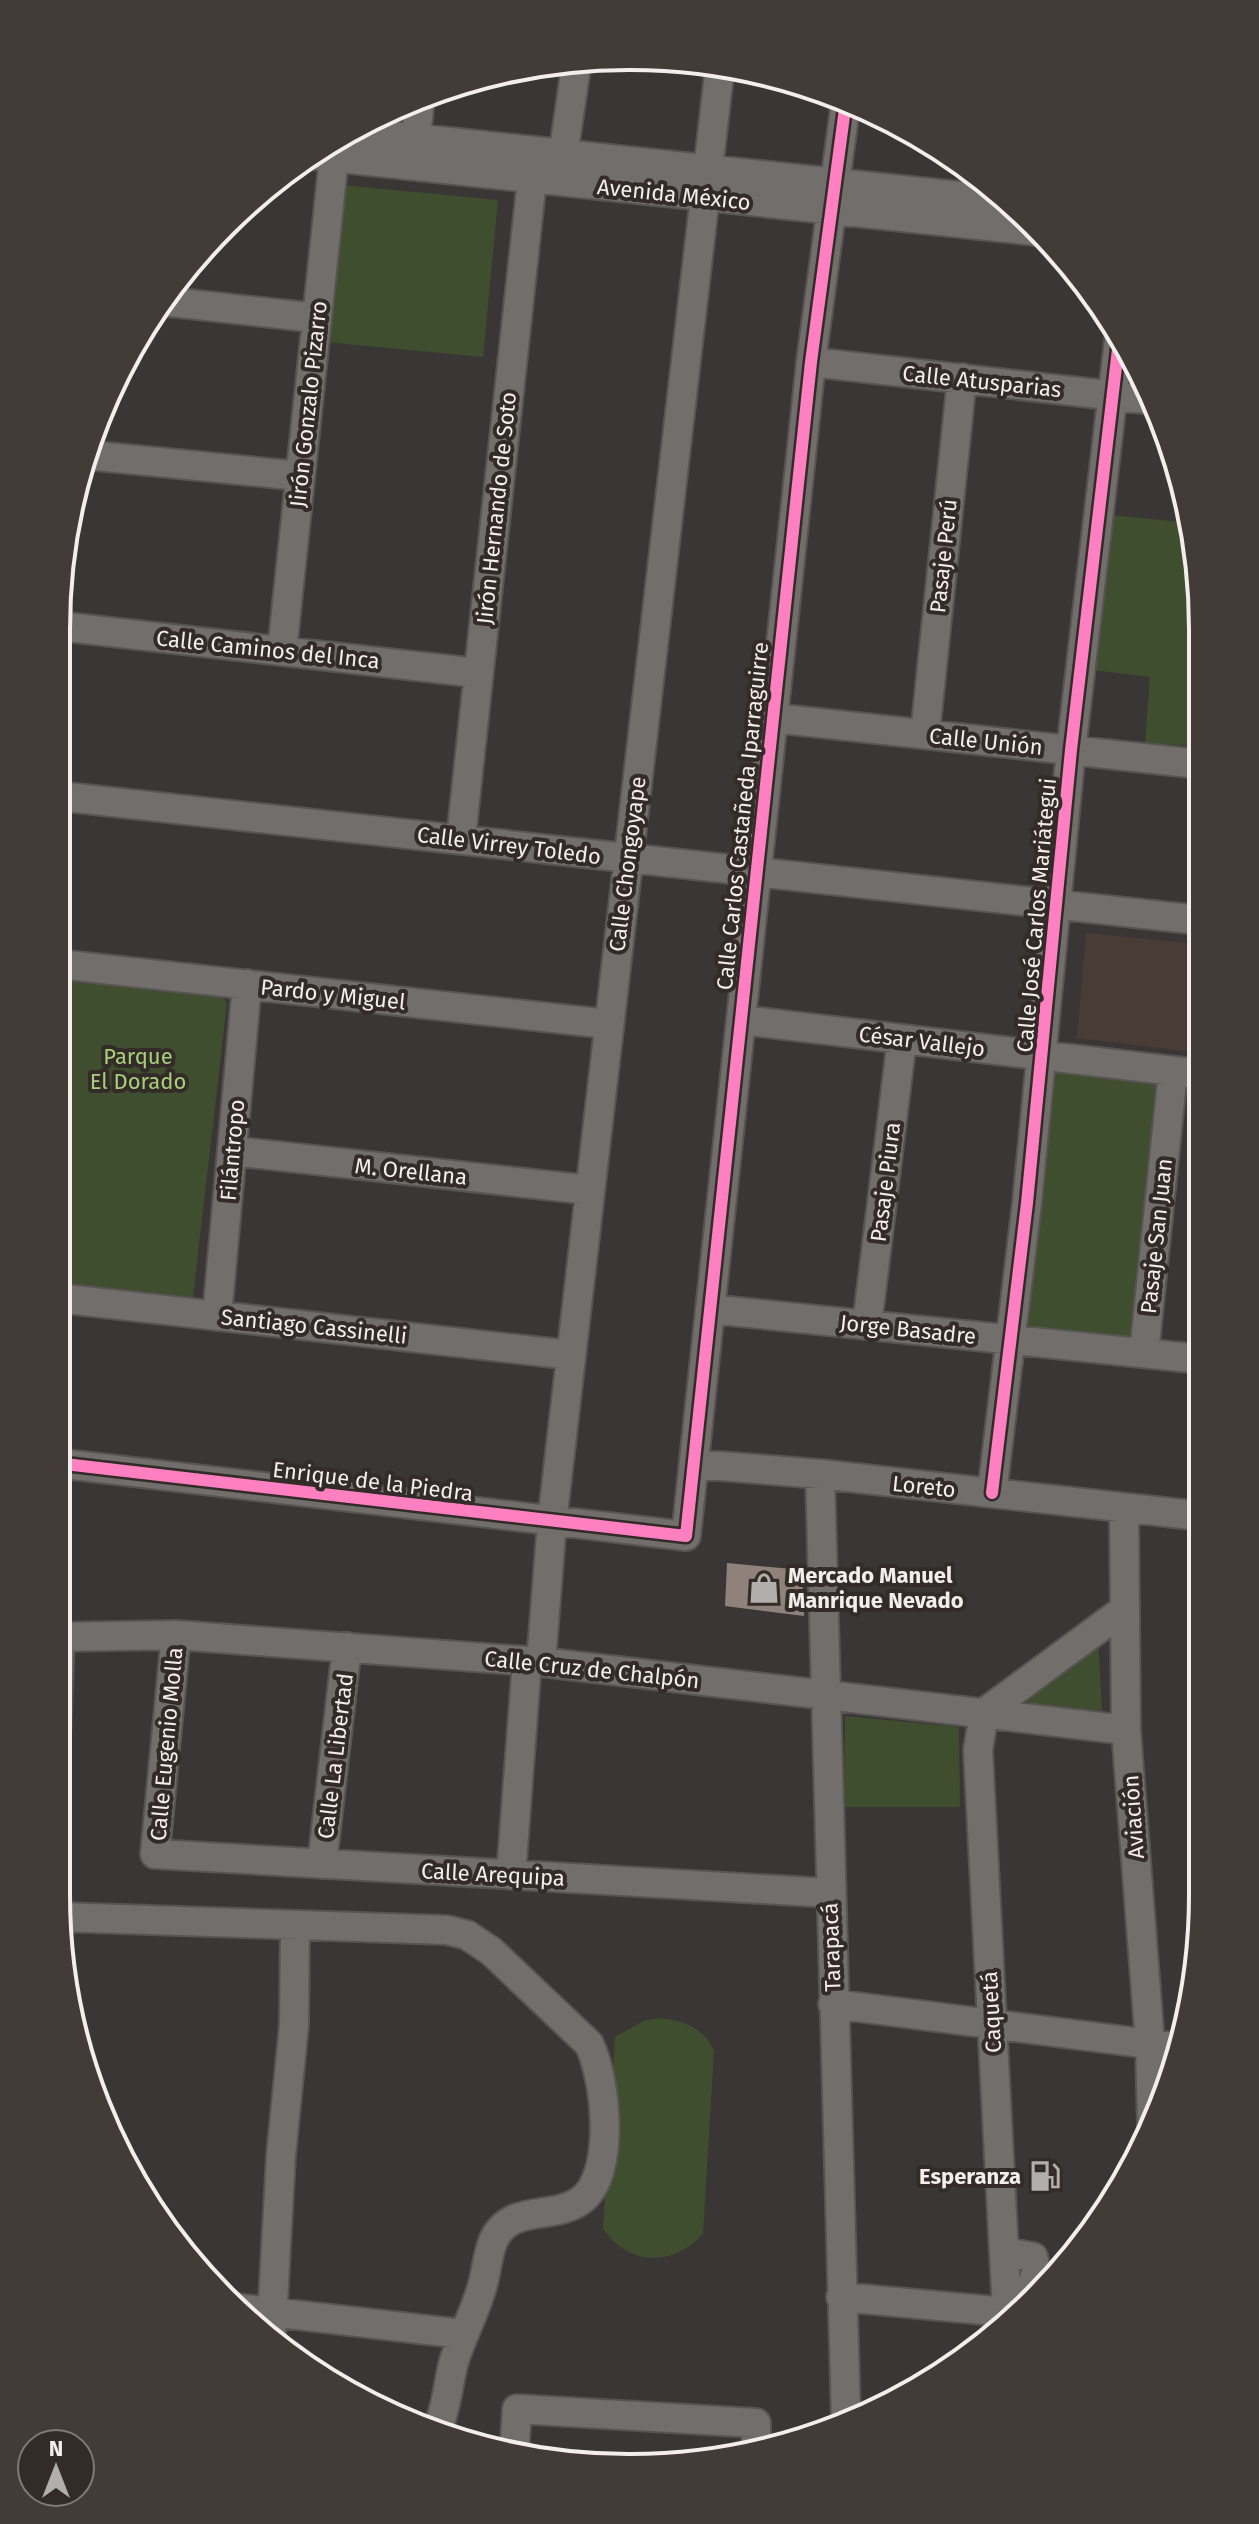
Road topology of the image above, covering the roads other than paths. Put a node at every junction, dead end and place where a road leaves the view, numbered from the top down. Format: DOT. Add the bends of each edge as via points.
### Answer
graph roads {
  1 [pos="575,73"];
  2 [pos="719,78"];
  3 [pos="419,112"];
  4 [pos="844,113"];
  5 [pos="371,134"];
  6 [pos="416,139"];
  7 [pos="563,156"];
  8 [pos="331,157"];
  9 [pos="323,162"];
  10 [pos="532,179"];
  11 [pos="705,184"];
  12 [pos="834,197"];
  13 [pos="988,201"];
  14 [pos="1019,228"];
  15 [pos="176,303"];
  16 [pos="317,318"];
  17 [pos="1118,357"];
  18 [pos="811,362"];
  19 [pos="962,378"];
  20 [pos="1114,395"];
  21 [pos="1138,398"];
  22 [pos="98,456"];
  23 [pos="300,476"];
  24 [pos="70,627"];
  25 [pos="282,651"];
  26 [pos="478,673"];
  27 [pos="773,718"];
  28 [pos="925,734"];
  29 [pos="1071,750"];
  30 [pos="1189,763"];
  31 [pos="70,797"];
  32 [pos="461,838"];
  33 [pos="627,859"];
  34 [pos="756,874"];
  35 [pos="1058,906"];
  36 [pos="1189,919"];
  37 [pos="70,965"];
  38 [pos="247,984"];
  39 [pos="741,1020"];
  40 [pos="608,1024"];
  41 [pos="902,1039"];
  42 [pos="1043,1056"];
  43 [pos="1186,1072"];
  44 [pos="232,1151"];
  45 [pos="590,1190"];
  46 [pos="70,1299"];
  47 [pos="710,1309"];
  48 [pos="217,1316"];
  49 [pos="867,1325"];
  50 [pos="1010,1340"];
  51 [pos="1144,1353"];
  52 [pos="571,1355"];
  53 [pos="1189,1358"];
  54 [pos="694,1464"];
  55 [pos="70,1465"];
  56 [pos="820,1474"];
  57 [pos="992,1493"];
  58 [pos="1124,1508"];
  59 [pos="1189,1515"];
  60 [pos="552,1522"];
  61 [pos="686,1536"];
  62 [pos="1125,1609"];
  63 [pos="176,1635"];
  64 [pos="70,1637"];
  65 [pos="347,1647"];
  66 [pos="534,1662"];
  67 [pos="825,1694"];
  68 [pos="984,1713"];
  69 [pos="1126,1730"];
  70 [pos="155,1854"];
  71 [pos="322,1864"];
  72 [pos="511,1875"];
  73 [pos="830,1893"];
  74 [pos="71,1917"];
  75 [pos="295,1926"];
  76 [pos="833,2004"];
  77 [pos="991,2024"];
  78 [pos="1150,2044"];
  79 [pos="1168,2046"];
  80 [pos="1151,2095"];
  81 [pos="1004,2252"];
  82 [pos="1040,2265"];
  83 [pos="1030,2285"];
  84 [pos="841,2297"];
  85 [pos="1015,2300"];
  86 [pos="1004,2309"];
  87 [pos="255,2310"];
  88 [pos="273,2311"];
  89 [pos="272,2324"];
  90 [pos="463,2334"];
  91 [pos="846,2410"];
  92 [pos="440,2420"];
  93 [pos="756,2439"];
  94 [pos="515,2442"];
  1 -- 7 [label="street"];
  2 -- 11 [label="street, Calle Chongoyape"];
  3 -- 6 [label="street"];
  4 -- 12 [label="street, Calle Carlos Castañeda Iparraguirre"];
  5 -- 6 [label="street, Avenida México"];
  6 -- 7 [label="street, Avenida México"];
  7 -- 11 [label="street, Avenida México"];
  8 -- 10 [label="street, Avenida México"];
  9 -- 16 [label="street, Jirón Gonzalo Pizarro"];
  10 -- 11 [label="street, Avenida México"];
  10 -- 26 [label="street, Jirón Hernando de Soto"];
  11 -- 12 [label="street, Avenida México"];
  11 -- 33 [label="street, Calle Chongoyape"];
  12 -- 13 [label="street, Avenida México"];
  12 -- 14 [label="street, Avenida México"];
  12 -- 18 [label="street, Calle Carlos Castañeda Iparraguirre"];
  15 -- 16 [label="street"];
  16 -- 23 [label="street, Jirón Gonzalo Pizarro"];
  17 -- 20 [label="street, Calle José Carlos Mariátegui"];
  18 -- 19 [label="street, Calle Atusparias"];
  18 -- 27 [label="street, Calle Carlos Castañeda Iparraguirre"];
  19 -- 20 [label="street, Calle Atusparias"];
  19 -- 28 [label="street, Pasaje Perú"];
  20 -- 21 [label="street, Calle Atusparias"];
  20 -- 29 [label="street, Calle José Carlos Mariátegui"];
  22 -- 23 [label="street"];
  23 -- 25 [label="street, Jirón Gonzalo Pizarro"];
  24 -- 25 [label="street, Calle Caminos del Inca"];
  25 -- 26 [label="street, Calle Caminos del Inca"];
  26 -- 32 [label="street, Jirón Hernando de Soto"];
  27 -- 28 [label="street, Calle Unión"];
  27 -- 34 [label="street, Calle Carlos Castañeda Iparraguirre"];
  28 -- 29 [label="street, Calle Unión"];
  29 -- 30 [label="street, Calle Unión"];
  29 -- 35 [label="street, Calle José Carlos Mariátegui"];
  31 -- 32 [label="street, Calle Virrey Toledo"];
  32 -- 33 [label="street, Calle Virrey Toledo"];
  33 -- 34 [label="street, Calle Virrey Toledo"];
  33 -- 40 [label="street, Calle Chongoyape"];
  34 -- 35 [label="street, Calle Virrey Toledo"];
  34 -- 39 [label="street, Calle Carlos Castañeda Iparraguirre"];
  35 -- 36 [label="street, Calle Virrey Toledo"];
  35 -- 42 [label="street, Calle José Carlos Mariátegui"];
  37 -- 38 [label="street, Pardo y Miguel"];
  38 -- 40 [label="street, Pardo y Miguel"];
  38 -- 44 [label="street, Filántropo"];
  39 -- 41 [label="street, César Vallejo"];
  39 -- 47 [label="street, Calle Carlos Castañeda Iparraguirre"];
  40 -- 45 [label="street, Calle Chongoyape"];
  41 -- 42 [label="street, César Vallejo"];
  41 -- 49 [label="street, Pasaje Piura"];
  42 -- 43 [label="street, César Vallejo"];
  42 -- 50 [label="street, Calle José Carlos Mariátegui"];
  43 -- 51 [label="street, Pasaje San Juan"];
  44 -- 45 [label="street, M. Orellana"];
  44 -- 48 [label="street, Filántropo"];
  45 -- 52 [label="street, Calle Chongoyape"];
  46 -- 48 [label="street, Santiago Cassinelli"];
  47 -- 49 [label="street, Jorge Basadre"];
  47 -- 54 [label="street, Calle Carlos Castañeda Iparraguirre"];
  48 -- 52 [label="street, Santiago Cassinelli"];
  49 -- 50 [label="street, Jorge Basadre"];
  50 -- 51 [label="street, Jorge Basadre"];
  50 -- 57 [label="street, Calle José Carlos Mariátegui"];
  51 -- 53 [label="street, Jorge Basadre"];
  52 -- 60 [label="street, Calle Chongoyape"];
  54 -- 56 [label="street, Loreto"];
  54 -- 61 [label="street, Calle Carlos Castañeda Iparraguirre"];
  55 -- 60 [label="street, Enrique de la Piedra"];
  56 -- 57 [label="street, Loreto"];
  56 -- 67 [label="street, Tarapacá"];
  57 -- 58 [label="street, Loreto"];
  58 -- 59 [label="street, Loreto"];
  58 -- 62 [label="street, Aviación"];
  60 -- 61 [label="street, Enrique de la Piedra"];
  60 -- 66 [label="street, Calle Chongoyape"];
  62 -- 68 [label="street"];
  62 -- 69 [label="street, Aviación"];
  63 -- 64 [label="street, Calle Cruz de Chalpón"];
  63 -- 65 [label="street, Calle Cruz de Chalpón"];
  63 -- 70 [label="street, Calle Eugenio Molla"];
  65 -- 66 [label="street, Calle Cruz de Chalpón"];
  65 -- 71 [label="street, Calle La Libertad"];
  66 -- 67 [label="street, Calle Cruz de Chalpón"];
  66 -- 72 [label="street, Calle Chongoyape"];
  67 -- 68 [label="street, Calle Cruz de Chalpón"];
  67 -- 73 [label="street, Tarapacá"];
  68 -- 69 [label="street, Calle Cruz de Chalpón"];
  68 -- 77 [label="street, Caquetá" via="978,1750"];
  69 -- 78 [label="street, Aviación"];
  70 -- 71 [label="street, Calle Arequipa"];
  71 -- 72 [label="street, Calle Arequipa"];
  72 -- 73 [label="street, Calle Arequipa"];
  73 -- 76 [label="street, Tarapacá"];
  74 -- 75 [label="street"];
  75 -- 88 [label="street" via="294,2025"];
  75 -- 90 [label="street" via="430,1929 467,1935 578,2032 597,2061 604,2127 593,2186 570,2207 515,2217 503,2225"];
  76 -- 77 [label="street"];
  76 -- 84 [label="street, Tarapacá"];
  77 -- 78 [label="street"];
  77 -- 81 [label="street, Caquetá"];
  78 -- 79 [label="street"];
  78 -- 80 [label="street, Aviación"];
  81 -- 82 [label="street"];
  81 -- 85 [label="street, Caquetá"];
  82 -- 83 [label="street"];
  84 -- 86 [label="street"];
  84 -- 91 [label="street, Tarapacá"];
  87 -- 88 [label="street"];
  88 -- 89 [label="street"];
  88 -- 90 [label="street"];
  90 -- 92 [label="street"];
  93 -- 94 [label="street" via="756,2423 517,2409"];
}
